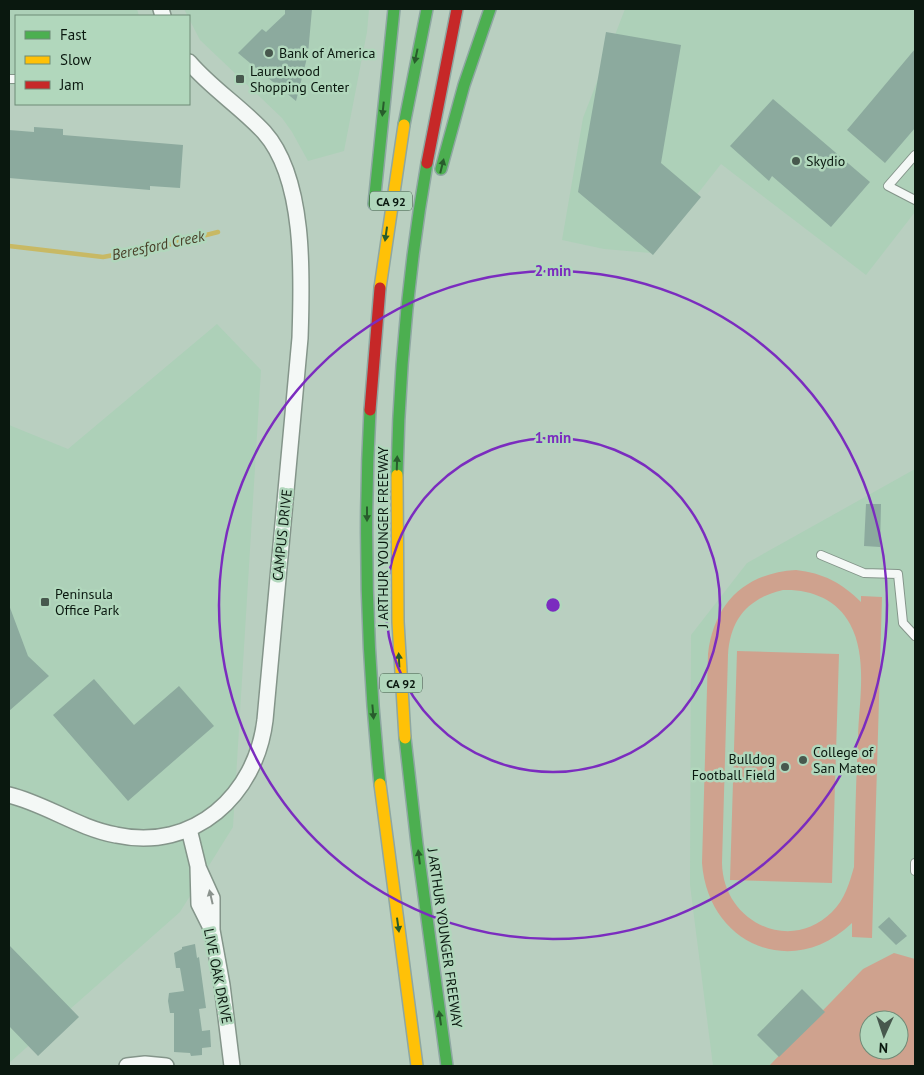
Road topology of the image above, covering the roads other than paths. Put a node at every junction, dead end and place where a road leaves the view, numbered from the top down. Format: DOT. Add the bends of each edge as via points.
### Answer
graph roads {
  1 [pos="394,9"];
  2 [pos="427,9"];
  3 [pos="457,9"];
  4 [pos="490,9"];
  5 [pos="190,63"];
  6 [pos="915,155"];
  7 [pos="439,179"];
  8 [pos="915,200"];
  9 [pos="432,209"];
  10 [pos="372,218"];
  11 [pos="369,285"];
  12 [pos="408,298"];
  13 [pos="371,396"];
  14 [pos="821,555"];
  15 [pos="915,636"];
  16 [pos="9,795"];
  17 [pos="189,829"];
  18 [pos="915,863"];
  19 [pos="915,871"];
  20 [pos="127,1066"];
  21 [pos="166,1066"];
  22 [pos="232,1066"];
  23 [pos="417,1066"];
  24 [pos="447,1066"];
  1 -- 10 [label="highway, one-way"];
  2 -- 13 [label="highway, J ARTHUR YOUNGER FREEWAY / CA 92, one-way" via="389,214"];
  3 -- 12 [label="highway, J ARTHUR YOUNGER FREEWAY / CA 92" via="428,152"];
  7 -- 4 [label="highway, one-way"];
  5 -- 17 [label="street, CAMPUS DRIVE" via="256,124 281,158 296,201 301,308 263,736 252,768 237,792 218,811"];
  6 -- 8 [label="lane" via="888,186"];
  9 -- 12 [label="highway"];
  11 -- 13 [label="highway"];
  24 -- 12 [label="highway, J ARTHUR YOUNGER FREEWAY / CA 92, one-way" via="411,800 399,651 396,506"];
  13 -- 23 [label="highway, J ARTHUR YOUNGER FREEWAY / CA 92, one-way" via="366,548 372,700 384,821"];
  14 -- 15 [label="lane" via="864,572 898,574 903,623"];
  16 -- 17 [label="street, CAMPUS DRIVE" via="116,835 152,838"];
  17 -- 22 [label="street, LIVE OAK DRIVE" via="198,866 212,898 212,930 226,1007"];
  18 -- 19 [label="lane"];
  20 -- 21 [label="street"];
}
